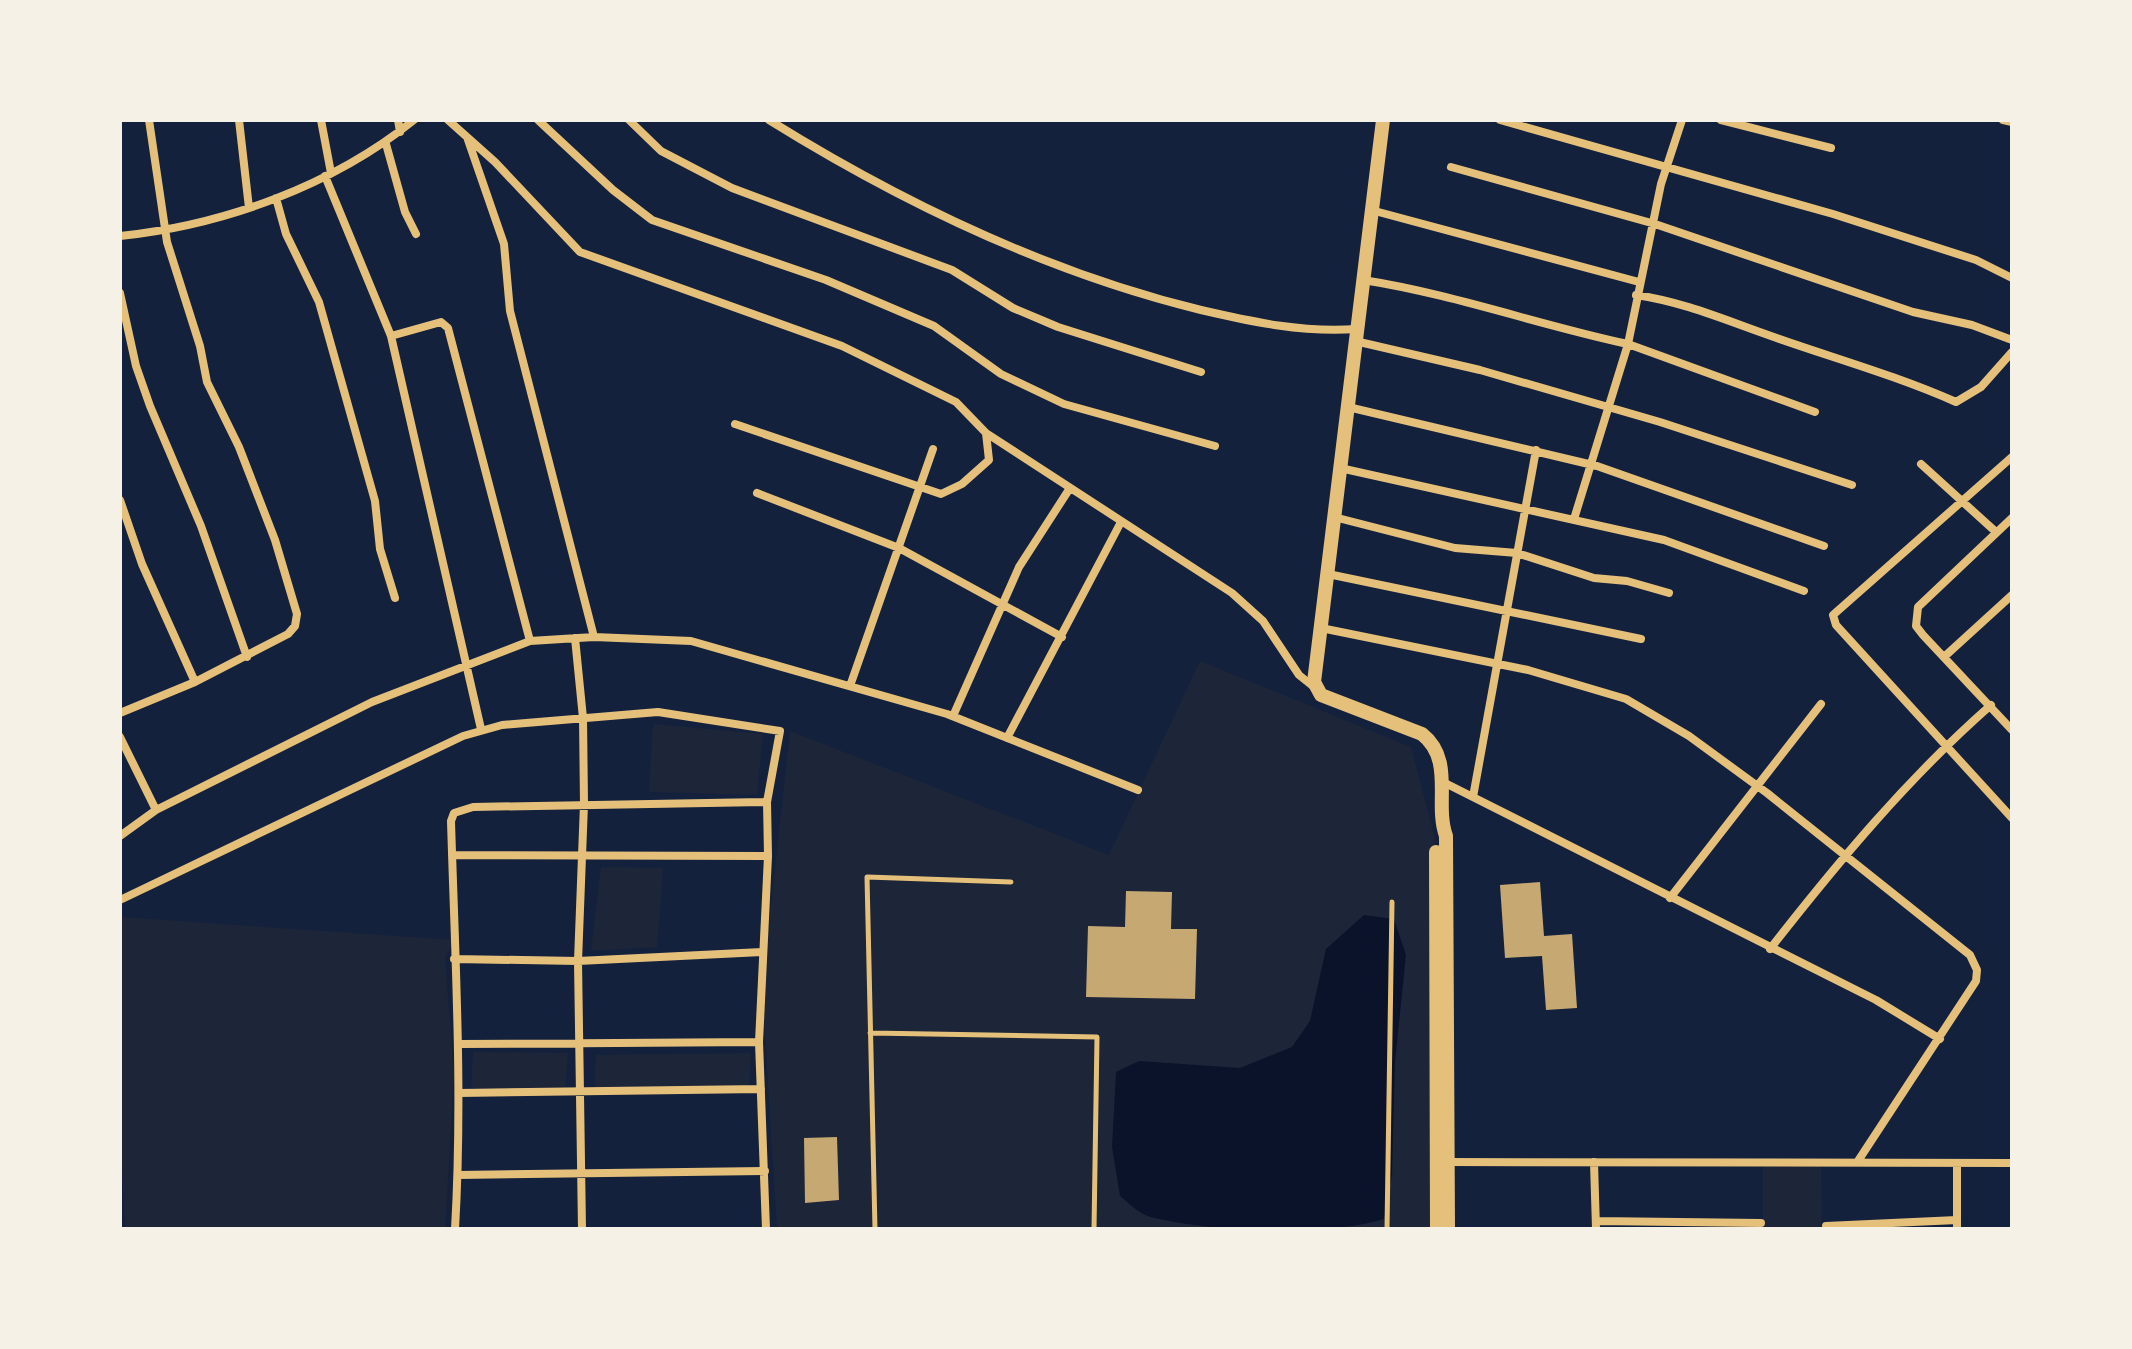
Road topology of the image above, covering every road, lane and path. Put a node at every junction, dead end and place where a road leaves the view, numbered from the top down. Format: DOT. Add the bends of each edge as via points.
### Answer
graph roads {
  1 [pos="149,120"];
  2 [pos="239,120"];
  3 [pos="321,120"];
  4 [pos="398,120"];
  5 [pos="414,120"];
  6 [pos="448,120"];
  7 [pos="538,120"];
  8 [pos="629,120"];
  9 [pos="769,120"];
  10 [pos="1500,120"];
  11 [pos="1682,120"];
  12 [pos="1721,120"];
  13 [pos="2003,120"];
  14 [pos="1380,121"];
  15 [pos="2012,122"];
  16 [pos="400,132"];
  17 [pos="467,136"];
  18 [pos="386,144"];
  19 [pos="1831,148"];
  20 [pos="1667,165"];
  21 [pos="1451,167"];
  22 [pos="328,174"];
  23 [pos="276,198"];
  24 [pos="249,208"];
  25 [pos="1371,210"];
  26 [pos="1655,224"];
  27 [pos="165,231"];
  28 [pos="416,234"];
  29 [pos="120,236"];
  30 [pos="2012,278"];
  31 [pos="1363,280"];
  32 [pos="1639,282"];
  33 [pos="120,293"];
  34 [pos="1636,295"];
  35 [pos="1356,335"];
  36 [pos="391,336"];
  37 [pos="2012,340"];
  38 [pos="1628,344"];
  39 [pos="2012,352"];
  40 [pos="1201,372"];
  41 [pos="1348,407"];
  42 [pos="1610,410"];
  43 [pos="1815,412"];
  44 [pos="735,424"];
  45 [pos="986,433"];
  46 [pos="1215,446"];
  47 [pos="933,449"];
  48 [pos="1536,450"];
  49 [pos="2012,457"];
  50 [pos="1589,464"];
  51 [pos="1921,464"];
  52 [pos="1340,468"];
  53 [pos="1852,485"];
  54 [pos="1070,488"];
  55 [pos="921,489"];
  56 [pos="757,493"];
  57 [pos="120,500"];
  58 [pos="1964,503"];
  59 [pos="1522,511"];
  60 [pos="1334,517"];
  61 [pos="2012,518"];
  62 [pos="1574,519"];
  63 [pos="1121,522"];
  64 [pos="1996,532"];
  65 [pos="1824,546"];
  66 [pos="899,548"];
  67 [pos="1517,553"];
  68 [pos="1328,574"];
  69 [pos="1804,591"];
  70 [pos="1669,593"];
  71 [pos="2012,595"];
  72 [pos="395,598"];
  73 [pos="1002,604"];
  74 [pos="1507,612"];
  75 [pos="1321,628"];
  76 [pos="594,637"];
  77 [pos="1062,637"];
  78 [pos="575,638"];
  79 [pos="1641,639"];
  80 [pos="530,641"];
  81 [pos="247,657"];
  82 [pos="1944,657"];
  83 [pos="1498,663"];
  84 [pos="468,665"];
  85 [pos="195,682"];
  86 [pos="850,686"];
  87 [pos="1314,687"];
  88 [pos="1821,704"];
  89 [pos="1991,705"];
  90 [pos="120,713"];
  91 [pos="953,716"];
  92 [pos="583,718"];
  93 [pos="481,729"];
  94 [pos="2012,730"];
  95 [pos="120,737"];
  96 [pos="1007,738"];
  97 [pos="1946,745"];
  98 [pos="1443,782"];
  99 [pos="1755,785"];
  100 [pos="1138,790"];
  101 [pos="1473,797"];
  102 [pos="767,802"];
  103 [pos="584,804"];
  104 [pos="156,810"];
  105 [pos="2012,818"];
  106 [pos="120,836"];
  107 [pos="1844,854"];
  108 [pos="452,855"];
  109 [pos="584,855"];
  110 [pos="768,856"];
  111 [pos="1011,882"];
  112 [pos="1670,898"];
  113 [pos="120,900"];
  114 [pos="1392,902"];
  115 [pos="1770,949"];
  116 [pos="762,952"];
  117 [pos="454,959"];
  118 [pos="578,961"];
  119 [pos="870,1033"];
  120 [pos="1940,1039"];
  121 [pos="578,1041"];
  122 [pos="759,1042"];
  123 [pos="459,1044"];
  124 [pos="761,1089"];
  125 [pos="459,1093"];
  126 [pos="580,1093"];
  127 [pos="1858,1161"];
  128 [pos="1441,1162"];
  129 [pos="1594,1162"];
  130 [pos="1957,1163"];
  131 [pos="2012,1163"];
  132 [pos="765,1171"];
  133 [pos="458,1175"];
  134 [pos="582,1175"];
  135 [pos="1761,1223"];
  136 [pos="1957,1224"];
  137 [pos="1596,1225"];
  138 [pos="1826,1226"];
  139 [pos="455,1229"];
  140 [pos="582,1229"];
  141 [pos="766,1229"];
  142 [pos="875,1229"];
  143 [pos="1094,1229"];
  144 [pos="1387,1229"];
  145 [pos="1437,1229"];
  146 [pos="1448,1229"];
  1 -- 27 [label="street"];
  2 -- 24 [label="street"];
  3 -- 22 [label="street"];
  4 -- 16 [label="street"];
  5 -- 16 [label="street"];
  6 -- 17 [label="street"];
  7 -- 46 [label="street" via="652,220 826,280 934,326 1001,374 1064,404"];
  8 -- 40 [label="street" via="661,151 732,188 952,270 1013,308 1058,327"];
  9 -- 35 [label="street" via="839,163 1042,261 1136,294 1239,319"];
  10 -- 20 [label="street"];
  11 -- 20 [label="street"];
  12 -- 19 [label="street"];
  13 -- 15 [label="street"];
  14 -- 25 [label="street"];
  16 -- 18 [label="street"];
  17 -- 45 [label="street" via="580,252 842,346 956,402"];
  17 -- 76 [label="street" via="504,244 510,311"];
  18 -- 22 [label="street"];
  18 -- 28 [label="street"];
  20 -- 26 [label="street"];
  20 -- 30 [label="street" via="1918,241"];
  21 -- 26 [label="street"];
  22 -- 23 [label="street"];
  22 -- 36 [label="street"];
  23 -- 24 [label="street"];
  23 -- 72 [label="street" via="286,234 319,302 375,501 380,549"];
  24 -- 27 [label="street"];
  25 -- 31 [label="street"];
  25 -- 32 [label="street"];
  26 -- 32 [label="street"];
  26 -- 37 [label="street"];
  27 -- 29 [label="street"];
  27 -- 81 [label="street" via="207,382 239,447 297,614 288,634"];
  31 -- 35 [label="street"];
  31 -- 38 [label="street" via="1496,308 1548,327"];
  32 -- 34 [label="street"];
  33 -- 81 [label="street" via="136,366"];
  34 -- 38 [label="street"];
  34 -- 39 [label="street" via="1680,302 1895,375 1956,402 1981,387"];
  35 -- 41 [label="street"];
  35 -- 42 [label="street"];
  36 -- 80 [label="street" via="432,323 448,328"];
  36 -- 84 [label="street"];
  38 -- 42 [label="street"];
  38 -- 43 [label="street"];
  41 -- 48 [label="street"];
  41 -- 52 [label="street"];
  42 -- 50 [label="street"];
  42 -- 53 [label="street"];
  44 -- 55 [label="street"];
  45 -- 54 [label="street"];
  45 -- 55 [label="street" via="989,460 962,484 941,494"];
  47 -- 55 [label="street"];
  48 -- 50 [label="street"];
  48 -- 59 [label="street"];
  49 -- 58 [label="street"];
  50 -- 62 [label="street"];
  50 -- 65 [label="street"];
  51 -- 58 [label="street"];
  52 -- 59 [label="street"];
  52 -- 60 [label="street"];
  54 -- 63 [label="street"];
  54 -- 73 [label="street" via="1019,567"];
  55 -- 66 [label="street"];
  56 -- 66 [label="street"];
  57 -- 85 [label="street" via="142,564"];
  58 -- 64 [label="street"];
  58 -- 97 [label="street" via="1833,615 1836,625"];
  59 -- 62 [label="street"];
  59 -- 67 [label="street"];
  60 -- 67 [label="street" via="1455,548"];
  60 -- 68 [label="street"];
  61 -- 64 [label="street"];
  62 -- 69 [label="street" via="1664,540"];
  63 -- 77 [label="street"];
  63 -- 87 [label="street" via="1232,593 1263,621 1299,675"];
  64 -- 82 [label="street" via="1918,607 1916,626"];
  66 -- 73 [label="street"];
  66 -- 86 [label="street"];
  67 -- 70 [label="street" via="1594,578"];
  67 -- 74 [label="street"];
  68 -- 74 [label="street"];
  68 -- 75 [label="street"];
  71 -- 82 [label="street"];
  73 -- 77 [label="street"];
  73 -- 91 [label="street"];
  74 -- 79 [label="street"];
  74 -- 83 [label="street"];
  75 -- 83 [label="street"];
  75 -- 87 [label="street"];
  76 -- 78 [label="street"];
  76 -- 86 [label="street" via="691,641"];
  77 -- 96 [label="street"];
  78 -- 80 [label="street"];
  78 -- 92 [label="street"];
  80 -- 84 [label="street"];
  81 -- 85 [label="street"];
  82 -- 89 [label="street"];
  83 -- 99 [label="street" via="1626,699 1689,736"];
  83 -- 101 [label="street"];
  84 -- 93 [label="street"];
  84 -- 104 [label="street" via="372,702"];
  85 -- 90 [label="street"];
  86 -- 91 [label="street"];
  87 -- 98 [label="street" via="1321,695 1422,734 1434,747"];
  88 -- 99 [label="street"];
  89 -- 94 [label="street"];
  89 -- 97 [label="street"];
  91 -- 96 [label="street"];
  92 -- 93 [label="street"];
  92 -- 102 [label="street" via="658,712 780,731"];
  92 -- 103 [label="street"];
  93 -- 113 [label="street"];
  95 -- 104 [label="street"];
  96 -- 100 [label="street"];
  97 -- 105 [label="street"];
  97 -- 107 [label="street"];
  98 -- 101 [label="street"];
  98 -- 128 [label="street" via="1442,825 1436,835"];
  99 -- 107 [label="street"];
  99 -- 112 [label="street"];
  101 -- 112 [label="street"];
  102 -- 103 [label="street"];
  102 -- 110 [label="street"];
  103 -- 108 [label="street" via="462,808 451,821"];
  103 -- 109 [label="street"];
  104 -- 106 [label="street"];
  107 -- 115 [label="street"];
  107 -- 120 [label="street" via="1975,963 1976,981"];
  108 -- 109 [label="street"];
  108 -- 117 [label="street"];
  109 -- 110 [label="street"];
  109 -- 118 [label="street"];
  110 -- 116 [label="street"];
  111 -- 119 [label="lane" via="867,877"];
  112 -- 115 [label="street"];
  114 -- 144 [label="lane"];
  115 -- 120 [label="street" via="1876,1000"];
  116 -- 118 [label="street"];
  116 -- 122 [label="street"];
  117 -- 118 [label="street"];
  117 -- 123 [label="street"];
  118 -- 121 [label="street"];
  119 -- 142 [label="lane"];
  119 -- 143 [label="lane" via="1097,1037"];
  120 -- 127 [label="street"];
  121 -- 122 [label="street"];
  121 -- 123 [label="street"];
  121 -- 126 [label="street"];
  122 -- 124 [label="street"];
  123 -- 125 [label="street"];
  124 -- 126 [label="street"];
  124 -- 132 [label="street"];
  125 -- 126 [label="street"];
  125 -- 133 [label="street"];
  126 -- 134 [label="street"];
  127 -- 129 [label="street"];
  127 -- 130 [label="street"];
  128 -- 129 [label="street"];
  128 -- 145 [label="street"];
  128 -- 146 [label="street"];
  129 -- 137 [label="street"];
  130 -- 131 [label="street"];
  130 -- 136 [label="street"];
  132 -- 134 [label="street"];
  132 -- 141 [label="street"];
  133 -- 134 [label="street"];
  133 -- 139 [label="street"];
  134 -- 140 [label="street"];
  135 -- 137 [label="street"];
  136 -- 138 [label="street"];
}
